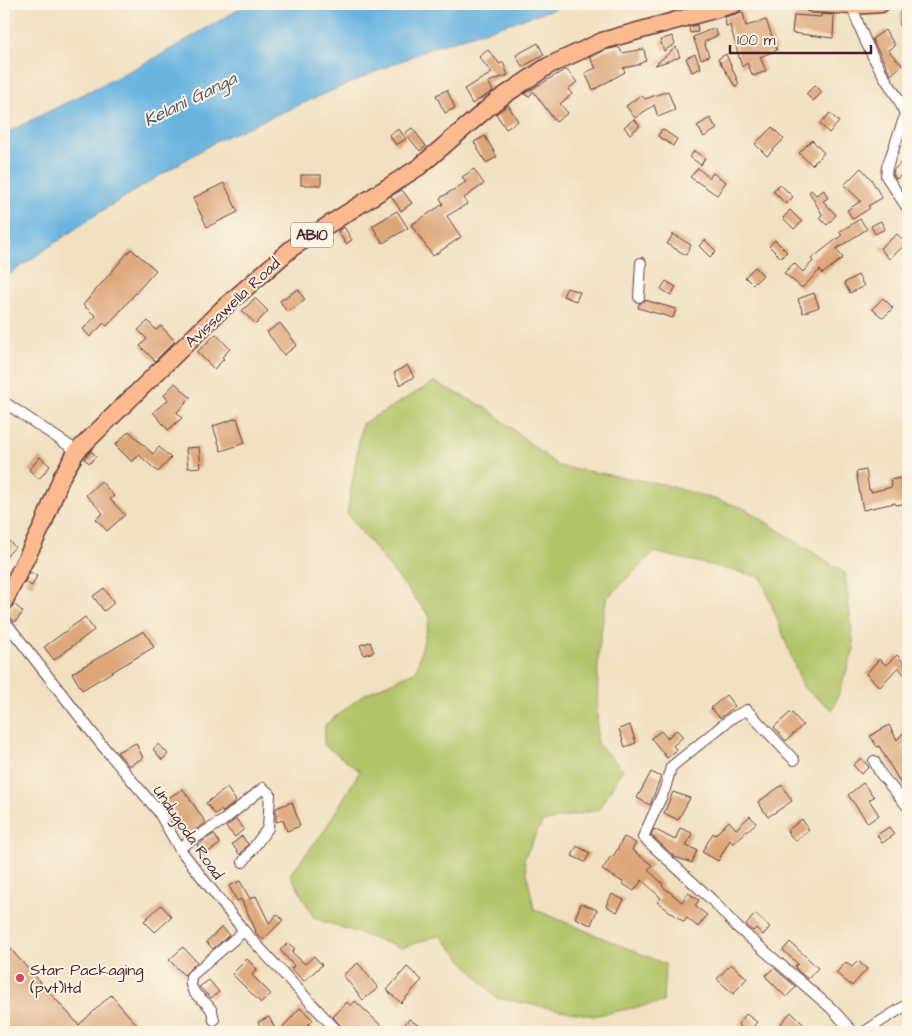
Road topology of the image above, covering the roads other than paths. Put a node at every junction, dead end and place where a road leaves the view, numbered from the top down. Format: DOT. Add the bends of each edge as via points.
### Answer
graph roads {
  1 [pos="735,4"];
  2 [pos="812,4"];
  3 [pos="881,4"];
  4 [pos="852,6"];
  5 [pos="908,209"];
  6 [pos="641,263"];
  7 [pos="638,297"];
  8 [pos="4,402"];
  9 [pos="77,451"];
  10 [pos="5,598"];
  11 [pos="4,620"];
  12 [pos="794,760"];
  13 [pos="874,761"];
  14 [pos="908,806"];
  15 [pos="179,848"];
  16 [pos="243,862"];
  17 [pos="244,931"];
  18 [pos="908,1004"];
  19 [pos="214,1020"];
  20 [pos="335,1031"];
  21 [pos="853,1032"];
  22 [pos="864,1032"];
  1 -- 9 [label="main road, Avissawella Road / AB10" via="602,41 548,66 496,102 419,168 292,248 222,309"];
  2 -- 4 [label="main road"];
  3 -- 4 [label="main road"];
  4 -- 5 [label="street" via="860,32 903,107 905,116 886,167 886,176"];
  6 -- 7 [label="street"];
  8 -- 9 [label="street"];
  9 -- 10 [label="main road, Avissawella Road / AB10"];
  11 -- 15 [label="street, Undugoda Road" via="158,811"];
  12 -- 21 [label="street" via="747,710 740,713 671,767 665,789 643,837"];
  13 -- 14 [label="street"];
  15 -- 16 [label="street" via="224,820 263,788 270,794 268,828"];
  15 -- 17 [label="street, Undugoda Road"];
  17 -- 19 [label="street" via="191,976 190,984 196,996 212,1010"];
  17 -- 20 [label="street, Undugoda Road"];
  18 -- 22 [label="street"];
}
